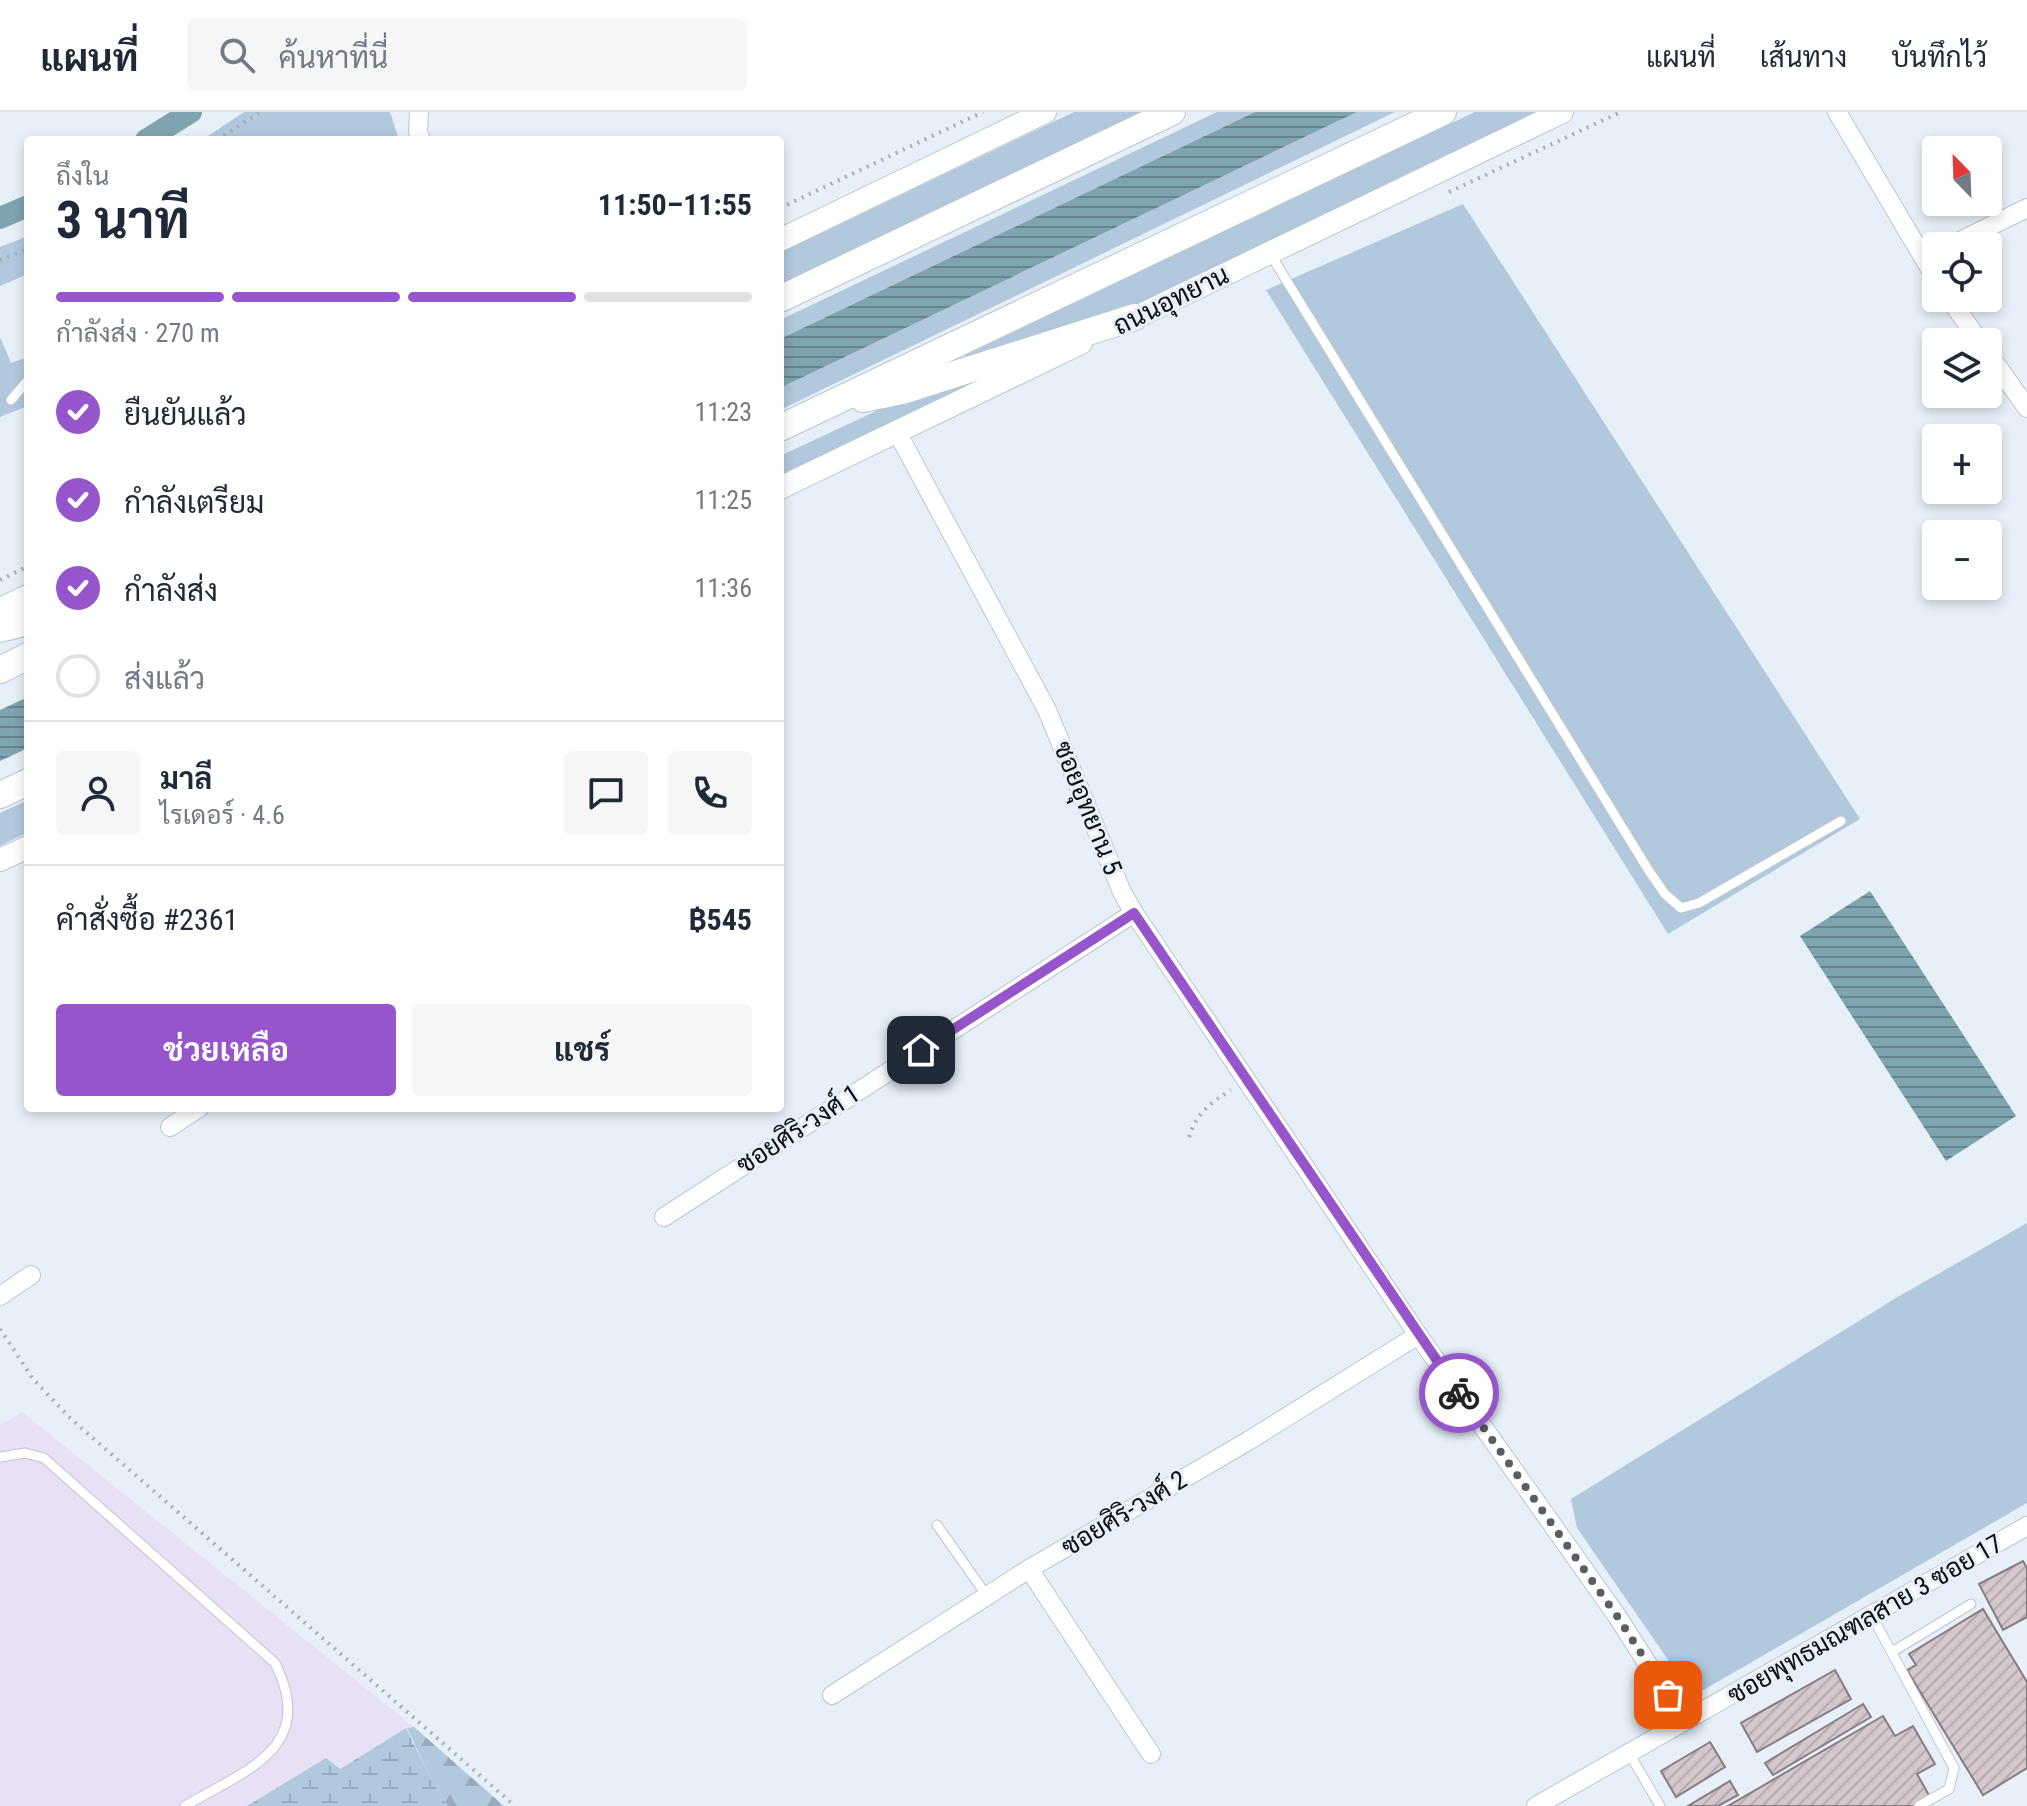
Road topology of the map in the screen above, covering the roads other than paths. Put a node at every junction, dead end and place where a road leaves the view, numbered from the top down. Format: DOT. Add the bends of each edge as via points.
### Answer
graph roads {
  1 [pos="419,112"];
  2 [pos="1045,112"];
  3 [pos="1172,112"];
  4 [pos="1443,112"];
  5 [pos="1562,112"];
  6 [pos="1837,112"];
  7 [pos="420,136"];
  8 [pos="2027,208"];
  9 [pos="1978,232"];
  10 [pos="784,238"];
  11 [pos="1922,245"];
  12 [pos="1269,252"];
  13 [pos="784,297"];
  14 [pos="1135,317"];
  15 [pos="2002,373"];
  16 [pos="24,385"];
  17 [pos="11,400"];
  18 [pos="826,406"];
  19 [pos="2027,408"];
  20 [pos="784,426"];
  21 [pos="897,432"];
  22 [pos="784,486"];
  23 [pos="24,598"];
  24 [pos="0,609"];
  25 [pos="24,623"];
  26 [pos="0,629"];
  27 [pos="24,658"];
  28 [pos="0,670"];
  29 [pos="24,784"];
  30 [pos="0,795"];
  31 [pos="1841,821"];
  32 [pos="24,849"];
  33 [pos="0,860"];
  34 [pos="1134,913"];
  35 [pos="193,1112"];
  36 [pos="170,1127"];
  37 [pos="664,1217"];
  38 [pos="31,1275"];
  39 [pos="0,1296"];
  40 [pos="1418,1335"];
  41 [pos="0,1457"];
  42 [pos="937,1525"];
  43 [pos="2027,1526"];
  44 [pos="1029,1569"];
  45 [pos="987,1596"];
  46 [pos="1971,1604"];
  47 [pos="1872,1616"];
  48 [pos="1892,1652"];
  49 [pos="832,1695"];
  50 [pos="1684,1721"];
  51 [pos="1629,1753"];
  52 [pos="1151,1754"];
  53 [pos="185,1806"];
  54 [pos="1536,1806"];
  55 [pos="1660,1806"];
  56 [pos="1919,1806"];
  1 -- 7 [label="street"];
  2 -- 10 [label="street"];
  3 -- 13 [label="main road"];
  4 -- 18 [label="main road, ถนนอุทยาน"];
  5 -- 12 [label="street, ถนนอุทยาน"];
  6 -- 11 [label="street"];
  8 -- 9 [label="street"];
  12 -- 14 [label="street, ถนนอุทยาน"];
  12 -- 31 [label="lane" via="1665,894 1681,908 1699,903"];
  14 -- 18 [label="main road" via="902,391"];
  14 -- 21 [label="street, ถนนอุทยาน"];
  15 -- 19 [label="street"];
  16 -- 17 [label="lane"];
  18 -- 20 [label="main road, ถนนอุทยาน"];
  21 -- 22 [label="street, ถนนอุทยาน"];
  21 -- 34 [label="street, ซอยอุทยาน 5" via="1047,710"];
  23 -- 24 [label="street"];
  25 -- 26 [label="main road"];
  27 -- 28 [label="main road"];
  29 -- 30 [label="main road"];
  32 -- 33 [label="street"];
  34 -- 37 [label="street, ซอยศิริ-วงศ์ 1"];
  34 -- 40 [label="street, ซอยอุทยาน 5"];
  35 -- 36 [label="street"];
  38 -- 39 [label="street"];
  40 -- 44 [label="street, ซอยศิริ-วงศ์ 2"];
  40 -- 50 [label="street, ซอยอุทยาน 5" via="1617,1616"];
  41 -- 53 [label="lane" via="25,1453 44,1458 275,1663 289,1707 284,1736 264,1759"];
  42 -- 45 [label="lane"];
  43 -- 47 [label="street, ซอยพุทธมณฑลสาย 3 ซอย 17"];
  44 -- 45 [label="street, ซอยศิริ-วงศ์ 2"];
  44 -- 52 [label="street"];
  45 -- 49 [label="street, ซอยศิริ-วงศ์ 2"];
  46 -- 48 [label="lane"];
  47 -- 48 [label="lane"];
  47 -- 50 [label="street, ซอยพุทธมณฑลสาย 3 ซอย 17"];
  48 -- 56 [label="lane" via="1954,1768 1949,1789"];
  50 -- 51 [label="street, ซอยพุทธมณฑลสาย 3 ซอย 17"];
  51 -- 54 [label="street, ซอยพุทธมณฑลสาย 3 ซอย 17"];
  51 -- 55 [label="lane"];
}
